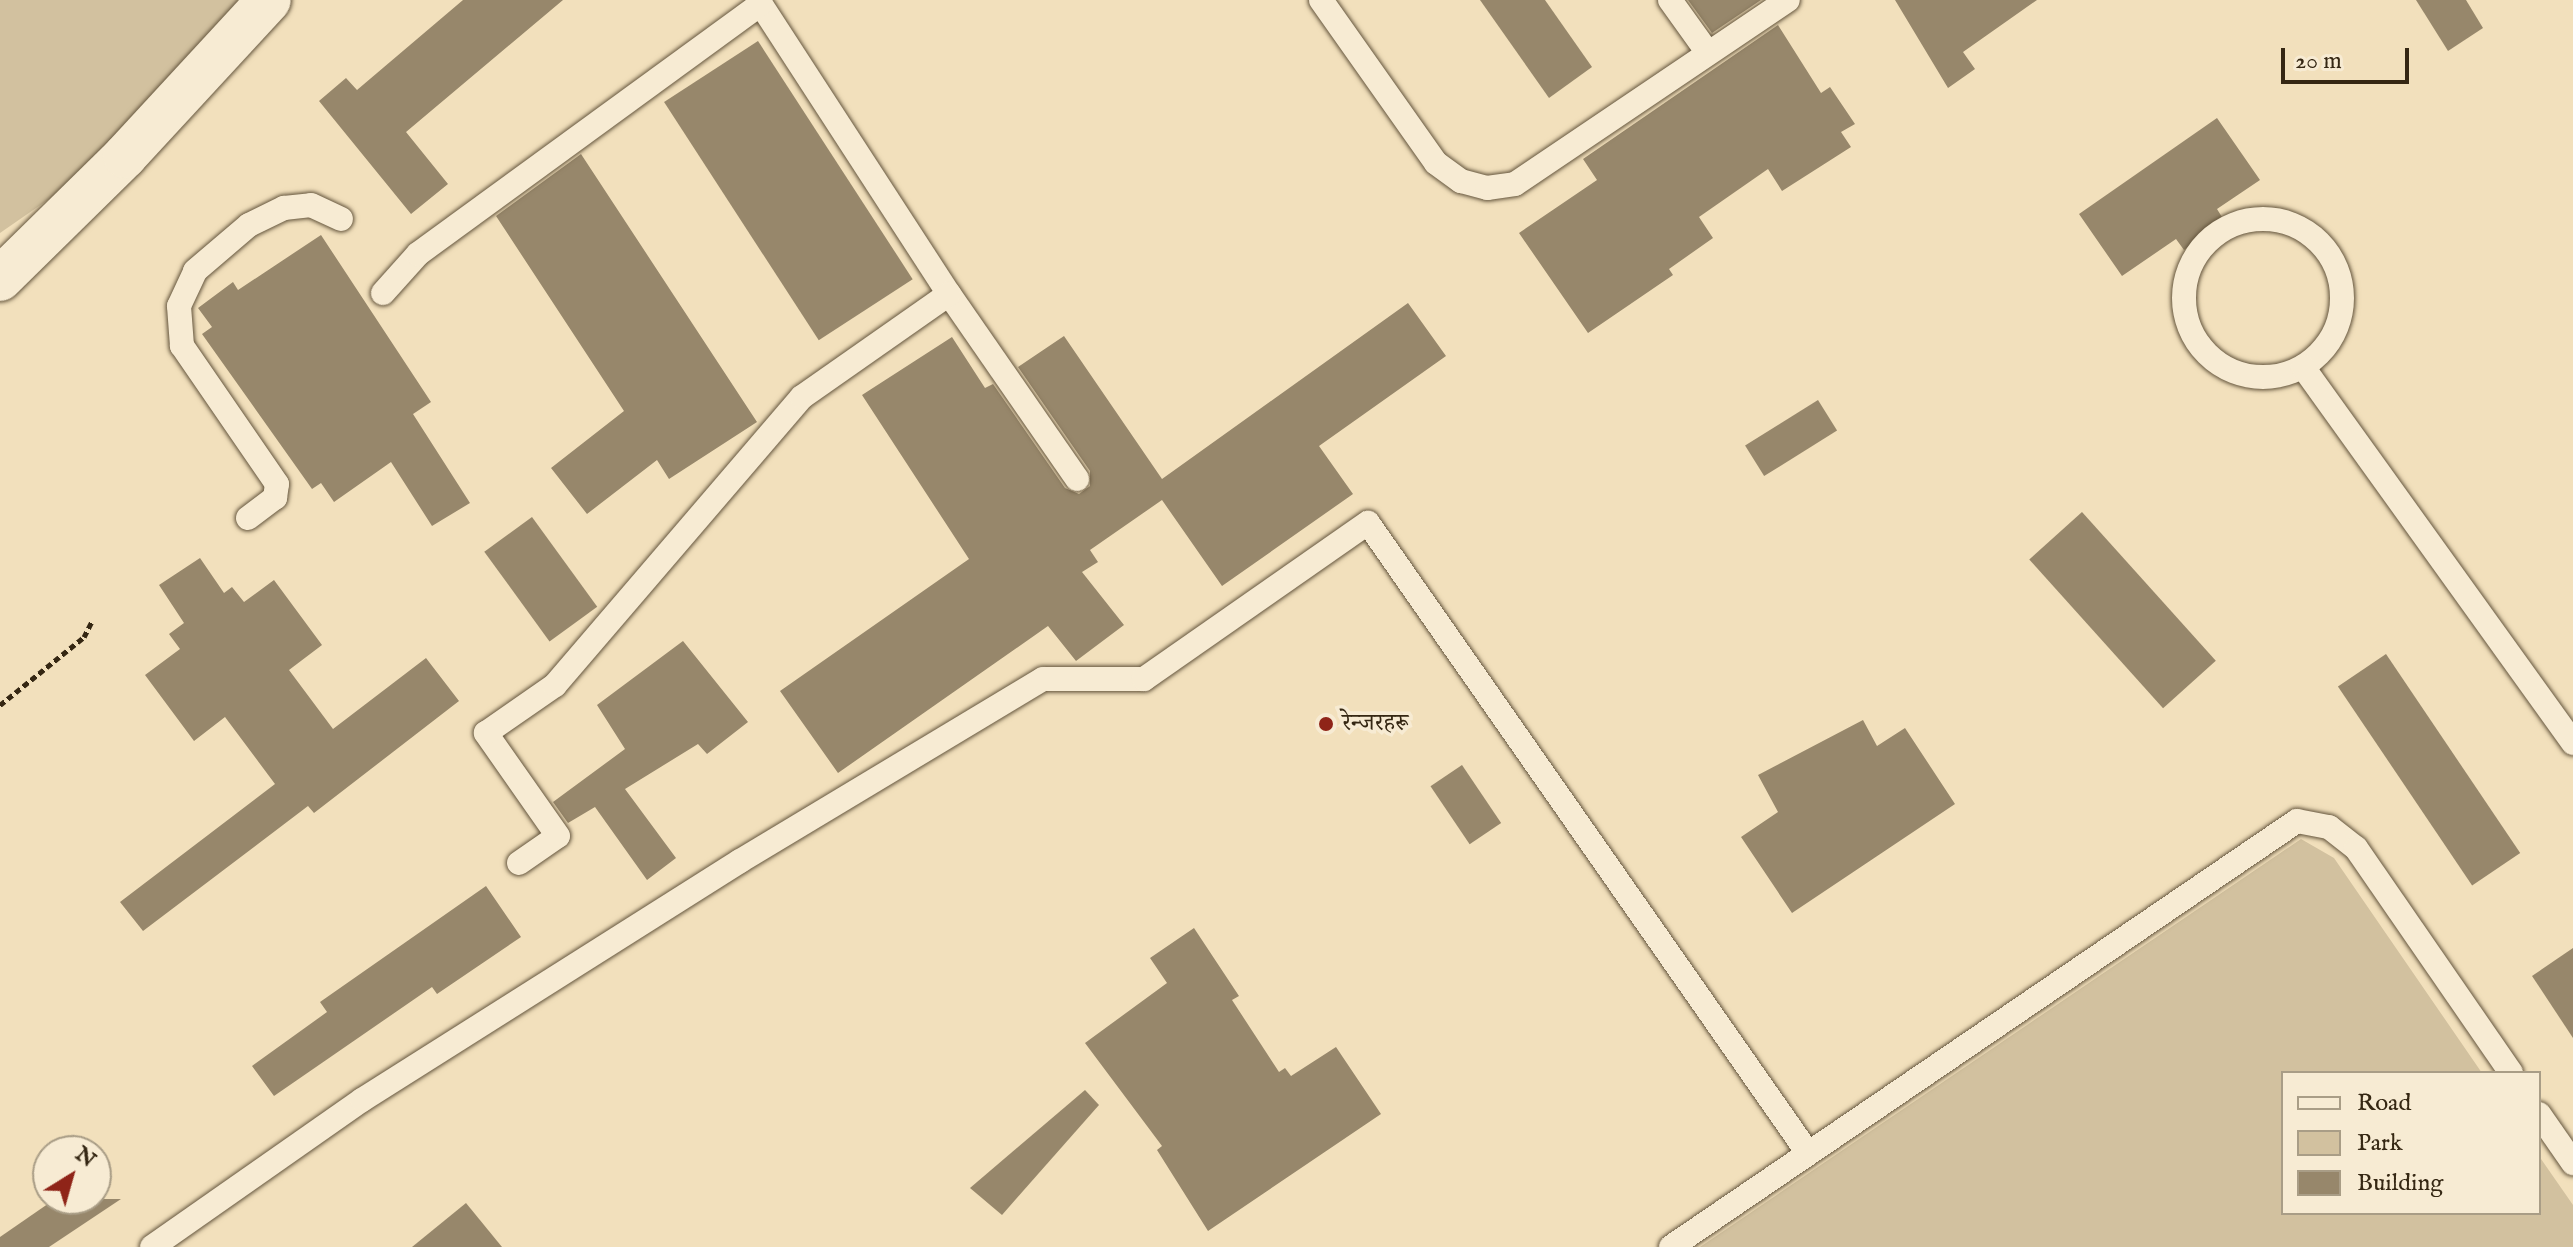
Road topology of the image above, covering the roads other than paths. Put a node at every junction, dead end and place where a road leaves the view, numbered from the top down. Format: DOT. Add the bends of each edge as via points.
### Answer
graph roads {
  1 [pos="269,0"];
  2 [pos="1321,0"];
  3 [pos="1670,0"];
  4 [pos="1788,0"];
  5 [pos="760,2"];
  6 [pos="1708,53"];
  7 [pos="341,219"];
  8 [pos="0,279"];
  9 [pos="383,293"];
  10 [pos="949,294"];
  11 [pos="2303,367"];
  12 [pos="1077,479"];
  13 [pos="248,518"];
  14 [pos="2573,743"];
  15 [pos="519,863"];
  16 [pos="2510,1071"];
  17 [pos="2541,1117"];
  18 [pos="1808,1153"];
  19 [pos="2573,1163"];
  20 [pos="152,1247"];
  21 [pos="1671,1247"];
  1 -- 8 [label="street" via="125,156"];
  2 -- 6 [label="lane" via="1436,163 1461,181 1487,188 1515,184"];
  3 -- 6 [label="lane"];
  4 -- 6 [label="lane"];
  5 -- 9 [label="lane" via="418,254"];
  5 -- 10 [label="lane"];
  7 -- 13 [label="lane" via="311,205 284,208 249,225 195,271 179,306 182,346 277,484 275,498"];
  10 -- 12 [label="lane"];
  10 -- 15 [label="lane" via="802,397 555,685 486,733 558,836"];
  11 -- 11 [label="lane" via="2276,377 2249,377 2223,367 2202,349 2189,328 2183,304 2195,256 2233,224 2257,219 2305,231 2338,271 2342,299 2337,326 2324,350"];
  11 -- 14 [label="lane"];
  16 -- 18 [label="lane" via="2356,848 2329,827 2297,821"];
  17 -- 19 [label="lane"];
  18 -- 20 [label="lane" via="1368,523 1144,679 1043,679 740,861 389,1083"];
  18 -- 21 [label="lane"];
}
